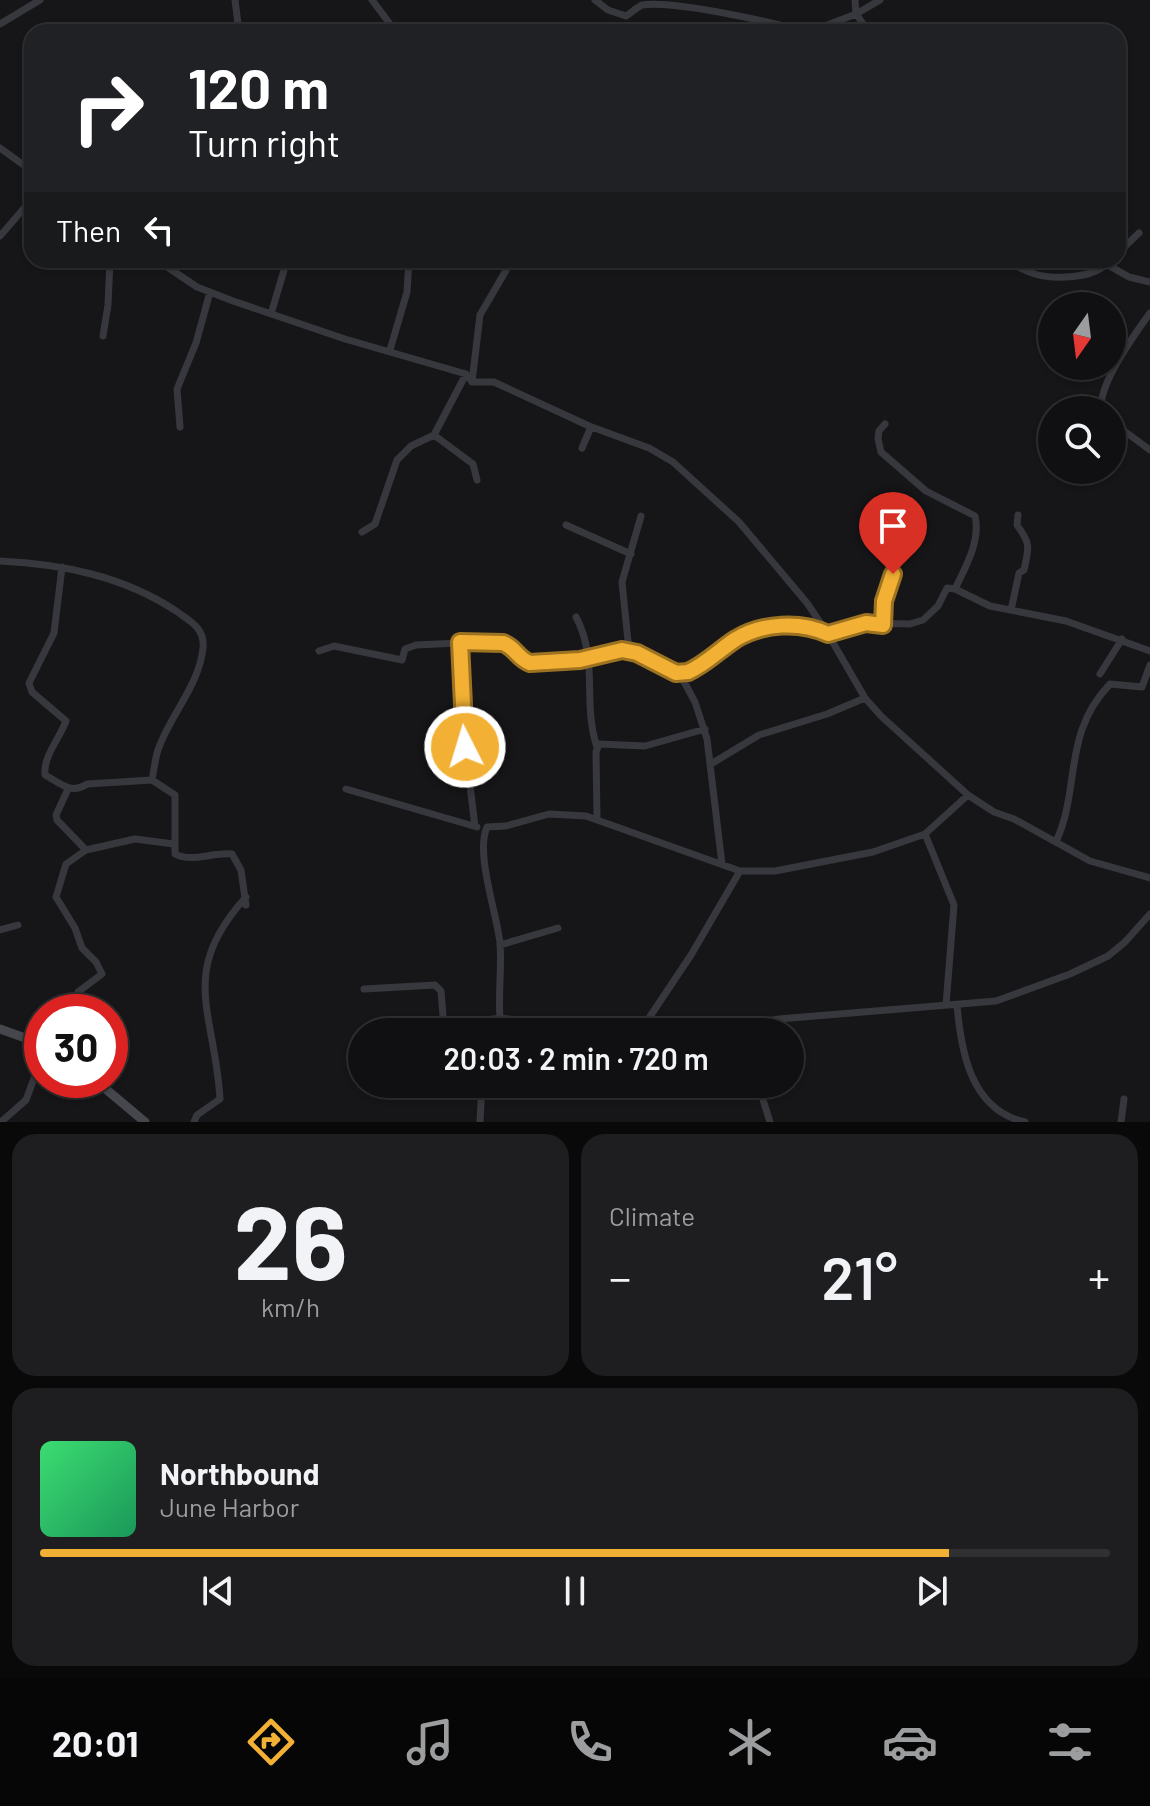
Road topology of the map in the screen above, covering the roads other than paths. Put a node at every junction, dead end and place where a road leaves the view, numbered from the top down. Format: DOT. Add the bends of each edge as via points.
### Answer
graph roads {
  1 [pos="40,0"];
  2 [pos="235,0"];
  3 [pos="372,0"];
  4 [pos="595,0"];
  5 [pos="855,0"];
  6 [pos="880,0"];
  7 [pos="856,14"];
  8 [pos="0,24"];
  9 [pos="238,24"];
  10 [pos="390,24"];
  11 [pos="780,24"];
  12 [pos="832,24"];
  13 [pos="863,24"];
  14 [pos="0,148"];
  15 [pos="24,165"];
  16 [pos="24,208"];
  17 [pos="1139,233"];
  18 [pos="0,236"];
  19 [pos="1126,245"];
  20 [pos="110,268"];
  21 [pos="169,268"];
  22 [pos="285,268"];
  23 [pos="408,268"];
  24 [pos="507,268"];
  25 [pos="1023,268"];
  26 [pos="1102,268"];
  27 [pos="1116,268"];
  28 [pos="1150,282"];
  29 [pos="210,292"];
  30 [pos="1150,313"];
  31 [pos="271,314"];
  32 [pos="103,336"];
  33 [pos="390,350"];
  34 [pos="466,374"];
  35 [pos="472,382"];
  36 [pos="1102,396"];
  37 [pos="885,424"];
  38 [pos="180,427"];
  39 [pos="591,427"];
  40 [pos="1126,432"];
  41 [pos="434,435"];
  42 [pos="582,448"];
  43 [pos="1150,450"];
  44 [pos="477,480"];
  45 [pos="1018,515"];
  46 [pos="641,516"];
  47 [pos="566,525"];
  48 [pos="362,532"];
  49 [pos="631,554"];
  50 [pos="0,561"];
  51 [pos="62,567"];
  52 [pos="893,574"];
  53 [pos="950,585"];
  54 [pos="1011,610"];
  55 [pos="576,617"];
  56 [pos="883,625"];
  57 [pos="828,634"];
  58 [pos="1122,639"];
  59 [pos="460,642"];
  60 [pos="319,651"];
  61 [pos="629,651"];
  62 [pos="1150,651"];
  63 [pos="590,659"];
  64 [pos="1150,665"];
  65 [pos="676,673"];
  66 [pos="1100,674"];
  67 [pos="865,698"];
  68 [pos="705,729"];
  69 [pos="597,747"];
  70 [pos="711,764"];
  71 [pos="152,780"];
  72 [pos="68,789"];
  73 [pos="346,789"];
  74 [pos="968,795"];
  75 [pos="597,818"];
  76 [pos="475,826"];
  77 [pos="484,834"];
  78 [pos="925,834"];
  79 [pos="1056,842"];
  80 [pos="174,844"];
  81 [pos="86,850"];
  82 [pos="722,864"];
  83 [pos="740,871"];
  84 [pos="1150,878"];
  85 [pos="1150,916"];
  86 [pos="18,925"];
  87 [pos="558,928"];
  88 [pos="0,930"];
  89 [pos="500,945"];
  90 [pos="364,989"];
  91 [pos="78,994"];
  92 [pos="946,1005"];
  93 [pos="957,1005"];
  94 [pos="440,1018"];
  95 [pos="500,1018"];
  96 [pos="649,1018"];
  97 [pos="791,1018"];
  98 [pos="0,1029"];
  99 [pos="24,1038"];
  100 [pos="27,1098"];
  101 [pos="116,1098"];
  102 [pos="481,1098"];
  103 [pos="762,1098"];
  104 [pos="1124,1099"];
  105 [pos="1,1122"];
  106 [pos="145,1122"];
  107 [pos="194,1122"];
  108 [pos="480,1122"];
  109 [pos="770,1122"];
  110 [pos="1025,1122"];
  111 [pos="1121,1122"];
  1 -- 8 [label="street"];
  2 -- 9 [label="street"];
  3 -- 10 [label="street"];
  4 -- 11 [label="street" via="626,16 643,4 669,1"];
  5 -- 7 [label="street"];
  6 -- 7 [label="street"];
  7 -- 12 [label="street"];
  7 -- 13 [label="street"];
  14 -- 15 [label="street"];
  16 -- 18 [label="street"];
  17 -- 19 [label="street"];
  20 -- 32 [label="street"];
  21 -- 29 [label="street"];
  22 -- 31 [label="street"];
  23 -- 33 [label="street"];
  24 -- 35 [label="street" via="480,315"];
  25 -- 26 [label="street" via="1045,276"];
  27 -- 28 [label="street"];
  29 -- 31 [label="street"];
  29 -- 38 [label="street" via="177,389"];
  30 -- 36 [label="street"];
  31 -- 33 [label="street"];
  33 -- 34 [label="street"];
  34 -- 35 [label="street"];
  34 -- 41 [label="street"];
  35 -- 39 [label="street" via="494,382"];
  37 -- 53 [label="street" via="879,431 881,452 926,491 975,516 973,546"];
  39 -- 42 [label="street"];
  39 -- 57 [label="street" via="649,448 718,501"];
  40 -- 43 [label="street"];
  41 -- 44 [label="street" via="473,464"];
  41 -- 48 [label="street" via="397,460 375,524"];
  45 -- 54 [label="street" via="1028,548"];
  46 -- 49 [label="street"];
  47 -- 49 [label="street"];
  49 -- 61 [label="street" via="622,582"];
  50 -- 51 [label="street"];
  51 -- 71 [label="street" via="137,589 201,632 203,648 193,682 158,750"];
  51 -- 72 [label="street" via="54,633 29,683 32,692 66,721 44,768 45,775"];
  52 -- 56 [label="street"];
  53 -- 54 [label="street" via="990,606"];
  53 -- 56 [label="street" via="923,620"];
  54 -- 58 [label="street"];
  55 -- 63 [label="street"];
  56 -- 57 [label="street" via="866,623"];
  57 -- 65 [label="street" via="812,627 754,630 698,667"];
  57 -- 67 [label="street"];
  58 -- 62 [label="street"];
  58 -- 66 [label="street"];
  59 -- 60 [label="street" via="416,645 405,649 402,660 334,646"];
  59 -- 63 [label="street" via="503,643 530,663"];
  59 -- 76 [label="street" via="462,721"];
  61 -- 63 [label="street"];
  61 -- 65 [label="street"];
  63 -- 69 [label="street"];
  64 -- 79 [label="street" via="1142,687 1110,684 1085,720"];
  65 -- 68 [label="street" via="688,687"];
  67 -- 70 [label="street" via="759,735"];
  67 -- 74 [label="street"];
  68 -- 69 [label="street" via="645,746"];
  68 -- 70 [label="street"];
  69 -- 75 [label="street"];
  70 -- 82 [label="street"];
  71 -- 72 [label="street"];
  71 -- 80 [label="street" via="175,795"];
  72 -- 81 [label="street" via="57,820"];
  73 -- 76 [label="street"];
  74 -- 78 [label="street"];
  74 -- 79 [label="street"];
  75 -- 77 [label="street" via="549,814 490,826"];
  75 -- 82 [label="street"];
  76 -- 77 [label="street"];
  77 -- 89 [label="street"];
  78 -- 83 [label="street" via="821,863"];
  78 -- 92 [label="street" via="954,905"];
  79 -- 84 [label="street" via="1090,861"];
  80 -- 81 [label="street" via="135,839"];
  80 -- 107 [label="street" via="175,854 185,858 232,854 241,870 246,901 219,929 208,962 203,985 220,1099"];
  81 -- 91 [label="street" via="66,864 56,897 102,974"];
  82 -- 83 [label="street"];
  83 -- 96 [label="street"];
  85 -- 93 [label="street" via="1115,951 1070,974 996,1001"];
  86 -- 88 [label="street"];
  87 -- 89 [label="street"];
  89 -- 95 [label="street"];
  90 -- 94 [label="street" via="435,985 441,991"];
  92 -- 93 [label="street"];
  92 -- 97 [label="street"];
  93 -- 110 [label="street" via="967,1070 992,1105 1010,1119"];
  98 -- 99 [label="street"];
  100 -- 105 [label="street"];
  101 -- 106 [label="street"];
  102 -- 108 [label="street"];
  103 -- 109 [label="street"];
  104 -- 111 [label="street"];
}
